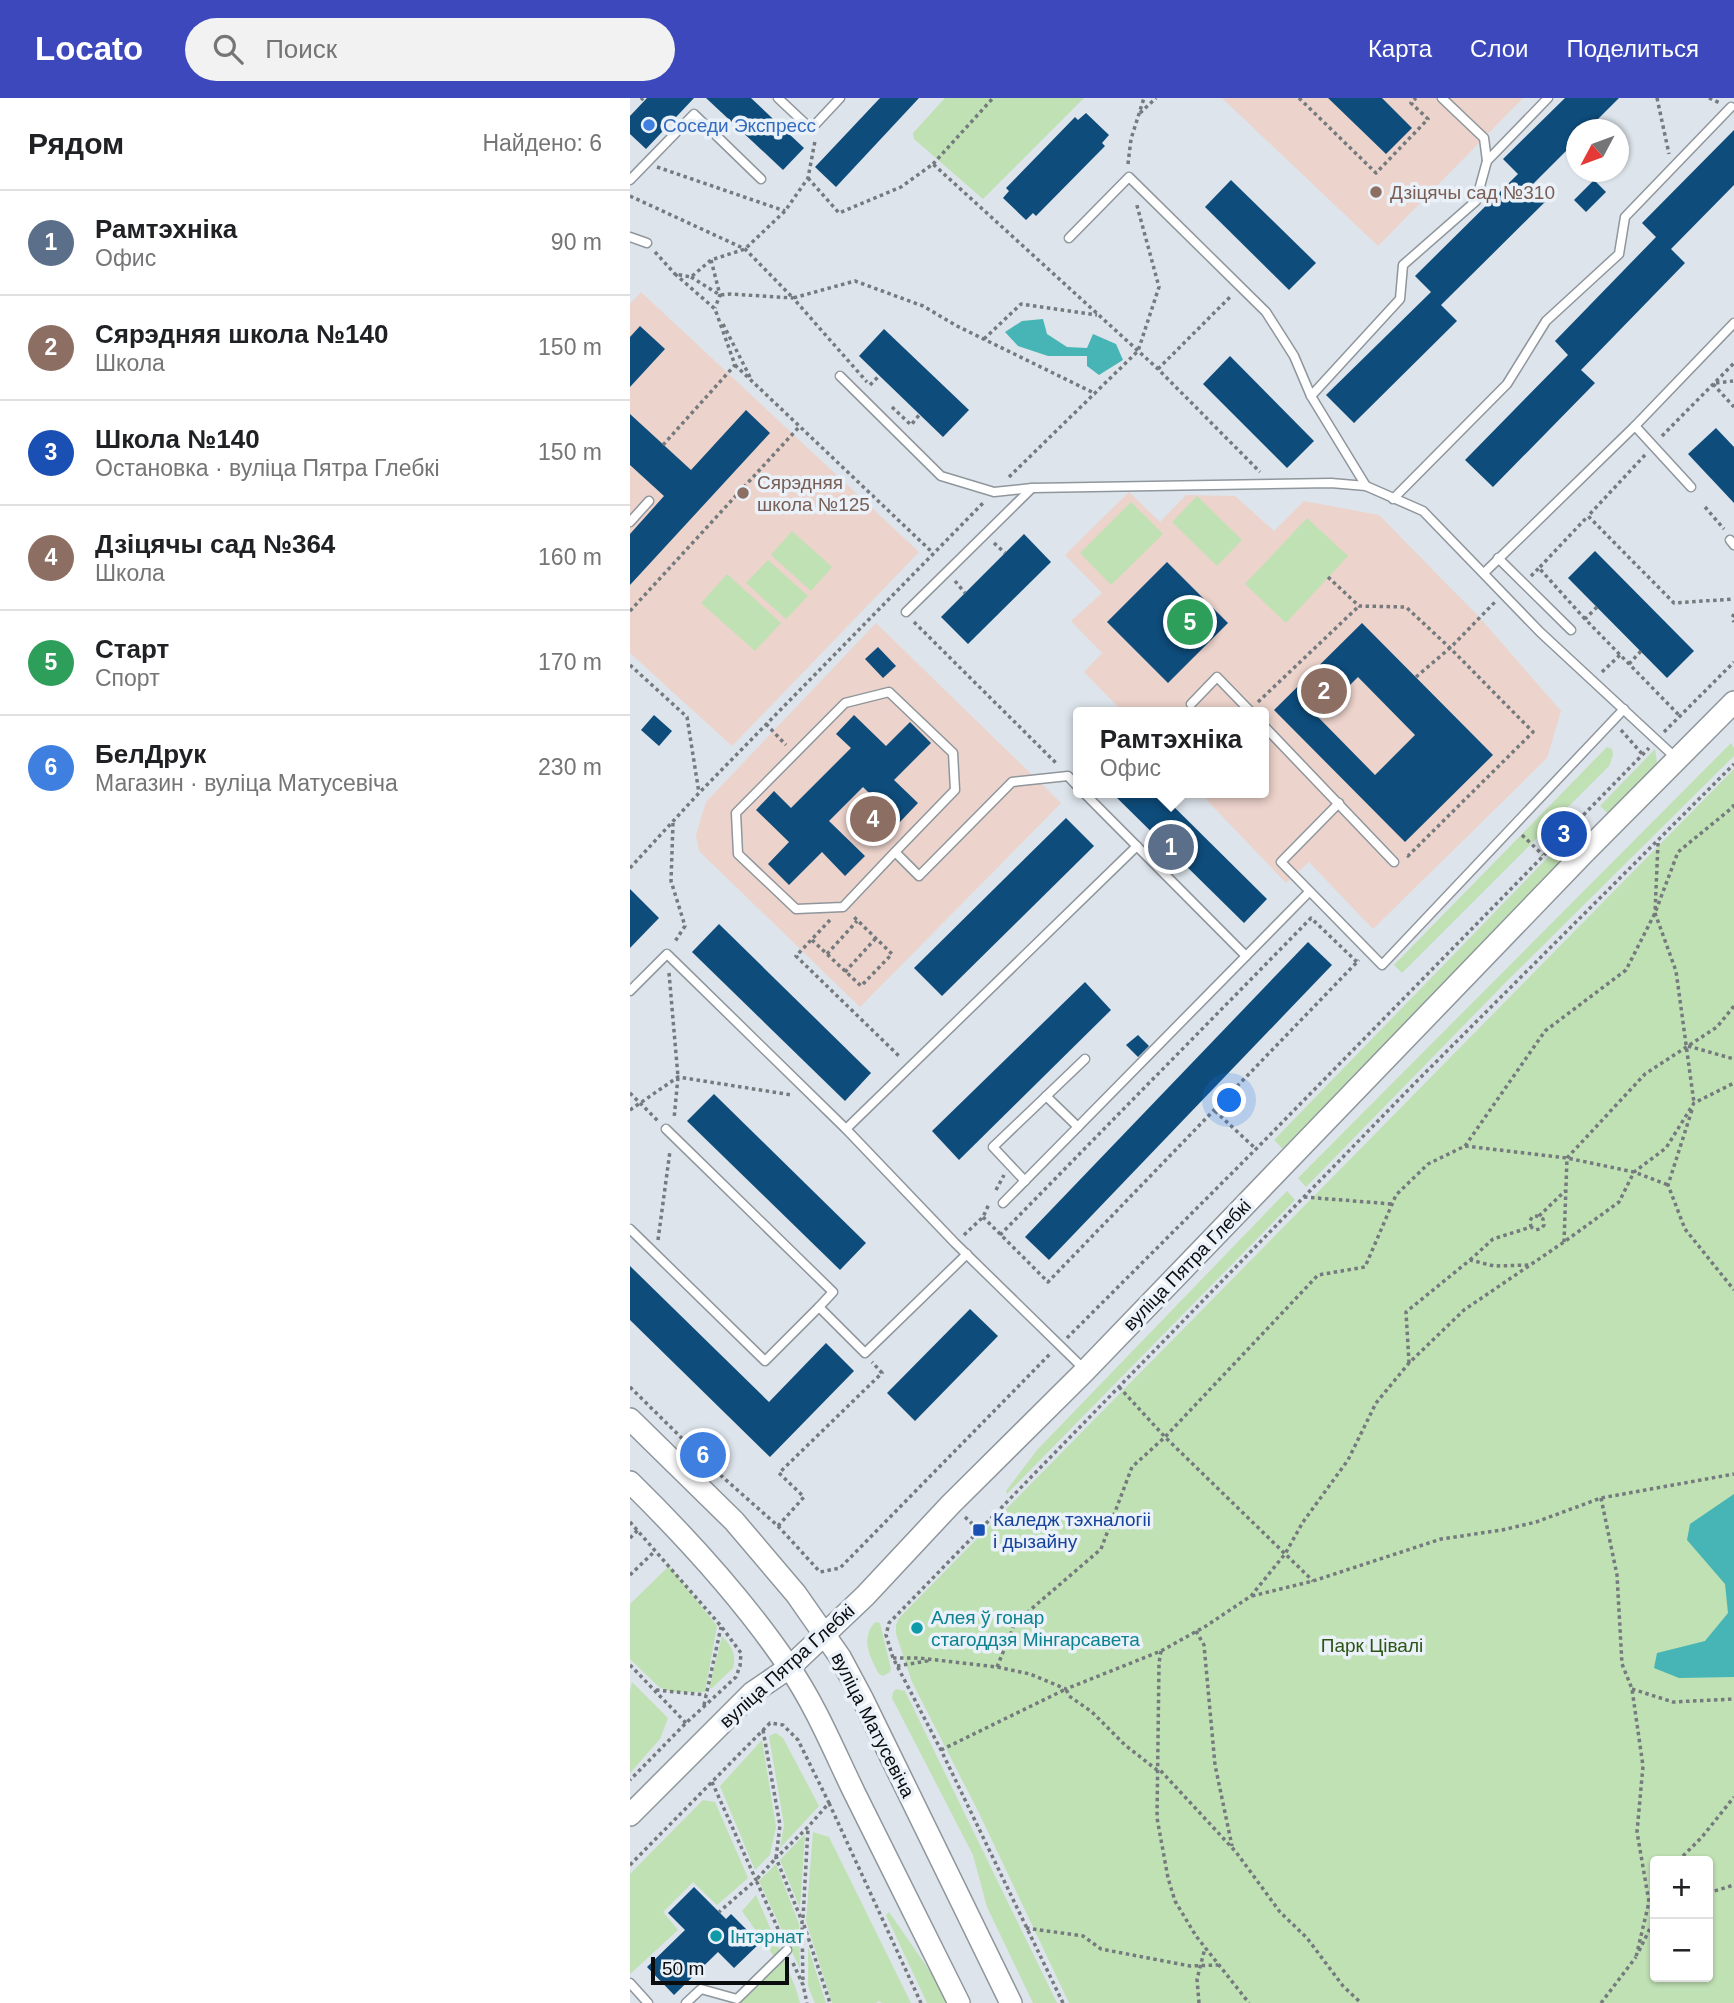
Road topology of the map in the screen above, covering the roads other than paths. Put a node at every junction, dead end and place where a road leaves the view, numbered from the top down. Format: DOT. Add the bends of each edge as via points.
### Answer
graph roads {
  1 [pos="779,98"];
  2 [pos="840,98"];
  3 [pos="1442,98"];
  4 [pos="1548,98"];
  5 [pos="1731,107"];
  6 [pos="1487,161"];
  7 [pos="761,179"];
  8 [pos="630,180"];
  9 [pos="630,237"];
  10 [pos="1069,238"];
  11 [pos="647,243"];
  12 [pos="1734,323"];
  13 [pos="840,376"];
  14 [pos="1311,396"];
  15 [pos="1635,426"];
  16 [pos="1366,486"];
  17 [pos="1691,487"];
  18 [pos="1032,488"];
  19 [pos="1393,499"];
  20 [pos="649,501"];
  21 [pos="630,522"];
  22 [pos="1498,558"];
  23 [pos="1484,573"];
  24 [pos="906,612"];
  25 [pos="1571,631"];
  26 [pos="1734,702"];
  27 [pos="1191,704"];
  28 [pos="1246,707"];
  29 [pos="1624,709"];
  30 [pos="1269,731"];
  31 [pos="1677,759"];
  32 [pos="1073,782"];
  33 [pos="1089,798"];
  34 [pos="1339,803"];
  35 [pos="1136,846"];
  36 [pos="895,852"];
  37 [pos="1394,862"];
  38 [pos="1309,892"];
  39 [pos="1246,956"];
  40 [pos="630,991"];
  41 [pos="1085,1059"];
  42 [pos="1046,1096"];
  43 [pos="1078,1127"];
  44 [pos="846,1129"];
  45 [pos="669,1133"];
  46 [pos="1025,1181"];
  47 [pos="1003,1203"];
  48 [pos="630,1229"];
  49 [pos="967,1254"];
  50 [pos="819,1307"];
  51 [pos="1085,1371"];
  52 [pos="630,1419"];
  53 [pos="630,1482"];
  54 [pos="825,1634"];
  55 [pos="790,1667"];
  56 [pos="630,1815"];
  57 [pos="788,1950"];
  58 [pos="630,1983"];
  59 [pos="648,2003"];
  60 [pos="686,2003"];
  61 [pos="959,2003"];
  62 [pos="1011,2003"];
  1 -- 2 [label="lane" via="811,129"];
  3 -- 6 [label="lane" via="1484,138"];
  4 -- 6 [label="lane"];
  5 -- 19 [label="lane" via="1625,217 1619,254 1546,321 1507,384"];
  6 -- 14 [label="lane" via="1476,201 1403,265 1400,299"];
  7 -- 8 [label="lane" via="694,114"];
  9 -- 11 [label="lane"];
  10 -- 14 [label="lane" via="1129,177 1266,312 1294,356"];
  12 -- 15 [label="lane"];
  13 -- 18 [label="lane" via="941,476 994,492"];
  14 -- 16 [label="lane"];
  15 -- 17 [label="lane"];
  15 -- 22 [label="lane"];
  16 -- 18 [label="lane"];
  16 -- 19 [label="lane"];
  18 -- 24 [label="lane"];
  19 -- 23 [label="lane" via="1423,511"];
  20 -- 21 [label="lane"];
  22 -- 23 [label="lane"];
  22 -- 25 [label="lane"];
  23 -- 29 [label="lane"];
  26 -- 31 [label="main road, вуліца Пятра Глебкі"];
  27 -- 28 [label="lane" via="1217,677"];
  29 -- 31 [label="lane"];
  29 -- 38 [label="lane" via="1382,965"];
  30 -- 34 [label="lane"];
  31 -- 51 [label="main road, вуліца Пятра Глебкі"];
  32 -- 36 [label="lane" via="1068,776 1012,782 919,876"];
  33 -- 35 [label="lane"];
  34 -- 37 [label="lane"];
  34 -- 38 [label="lane" via="1282,862"];
  35 -- 39 [label="lane"];
  35 -- 44 [label="lane"];
  36 -- 36 [label="lane" via="955,790 953,753 889,692 845,703 736,813 738,854 796,909 843,907"];
  38 -- 39 [label="lane"];
  39 -- 43 [label="lane"];
  40 -- 44 [label="lane" via="667,954"];
  41 -- 42 [label="lane"];
  42 -- 43 [label="lane"];
  42 -- 46 [label="lane" via="993,1147"];
  43 -- 46 [label="lane"];
  44 -- 49 [label="lane"];
  45 -- 50 [label="lane" via="833,1292"];
  46 -- 47 [label="lane"];
  48 -- 50 [label="lane" via="765,1361"];
  49 -- 50 [label="lane" via="865,1353"];
  49 -- 51 [label="lane"];
  51 -- 54 [label="main road, вуліца Пятра Глебкі"];
  52 -- 54 [label="main road, вуліца Матусевіча" via="734,1521"];
  53 -- 55 [label="main road" via="716,1573"];
  54 -- 55 [label="main road, вуліца Пятра Глебкі"];
  54 -- 62 [label="main road, вуліца Матусевіча" via="863,1700"];
  55 -- 56 [label="main road, вуліца Пятра Глебкі" via="751,1693"];
  55 -- 61 [label="main road"];
  57 -- 60 [label="lane" via="737,1999 701,1989"];
  58 -- 59 [label="lane"];
}
